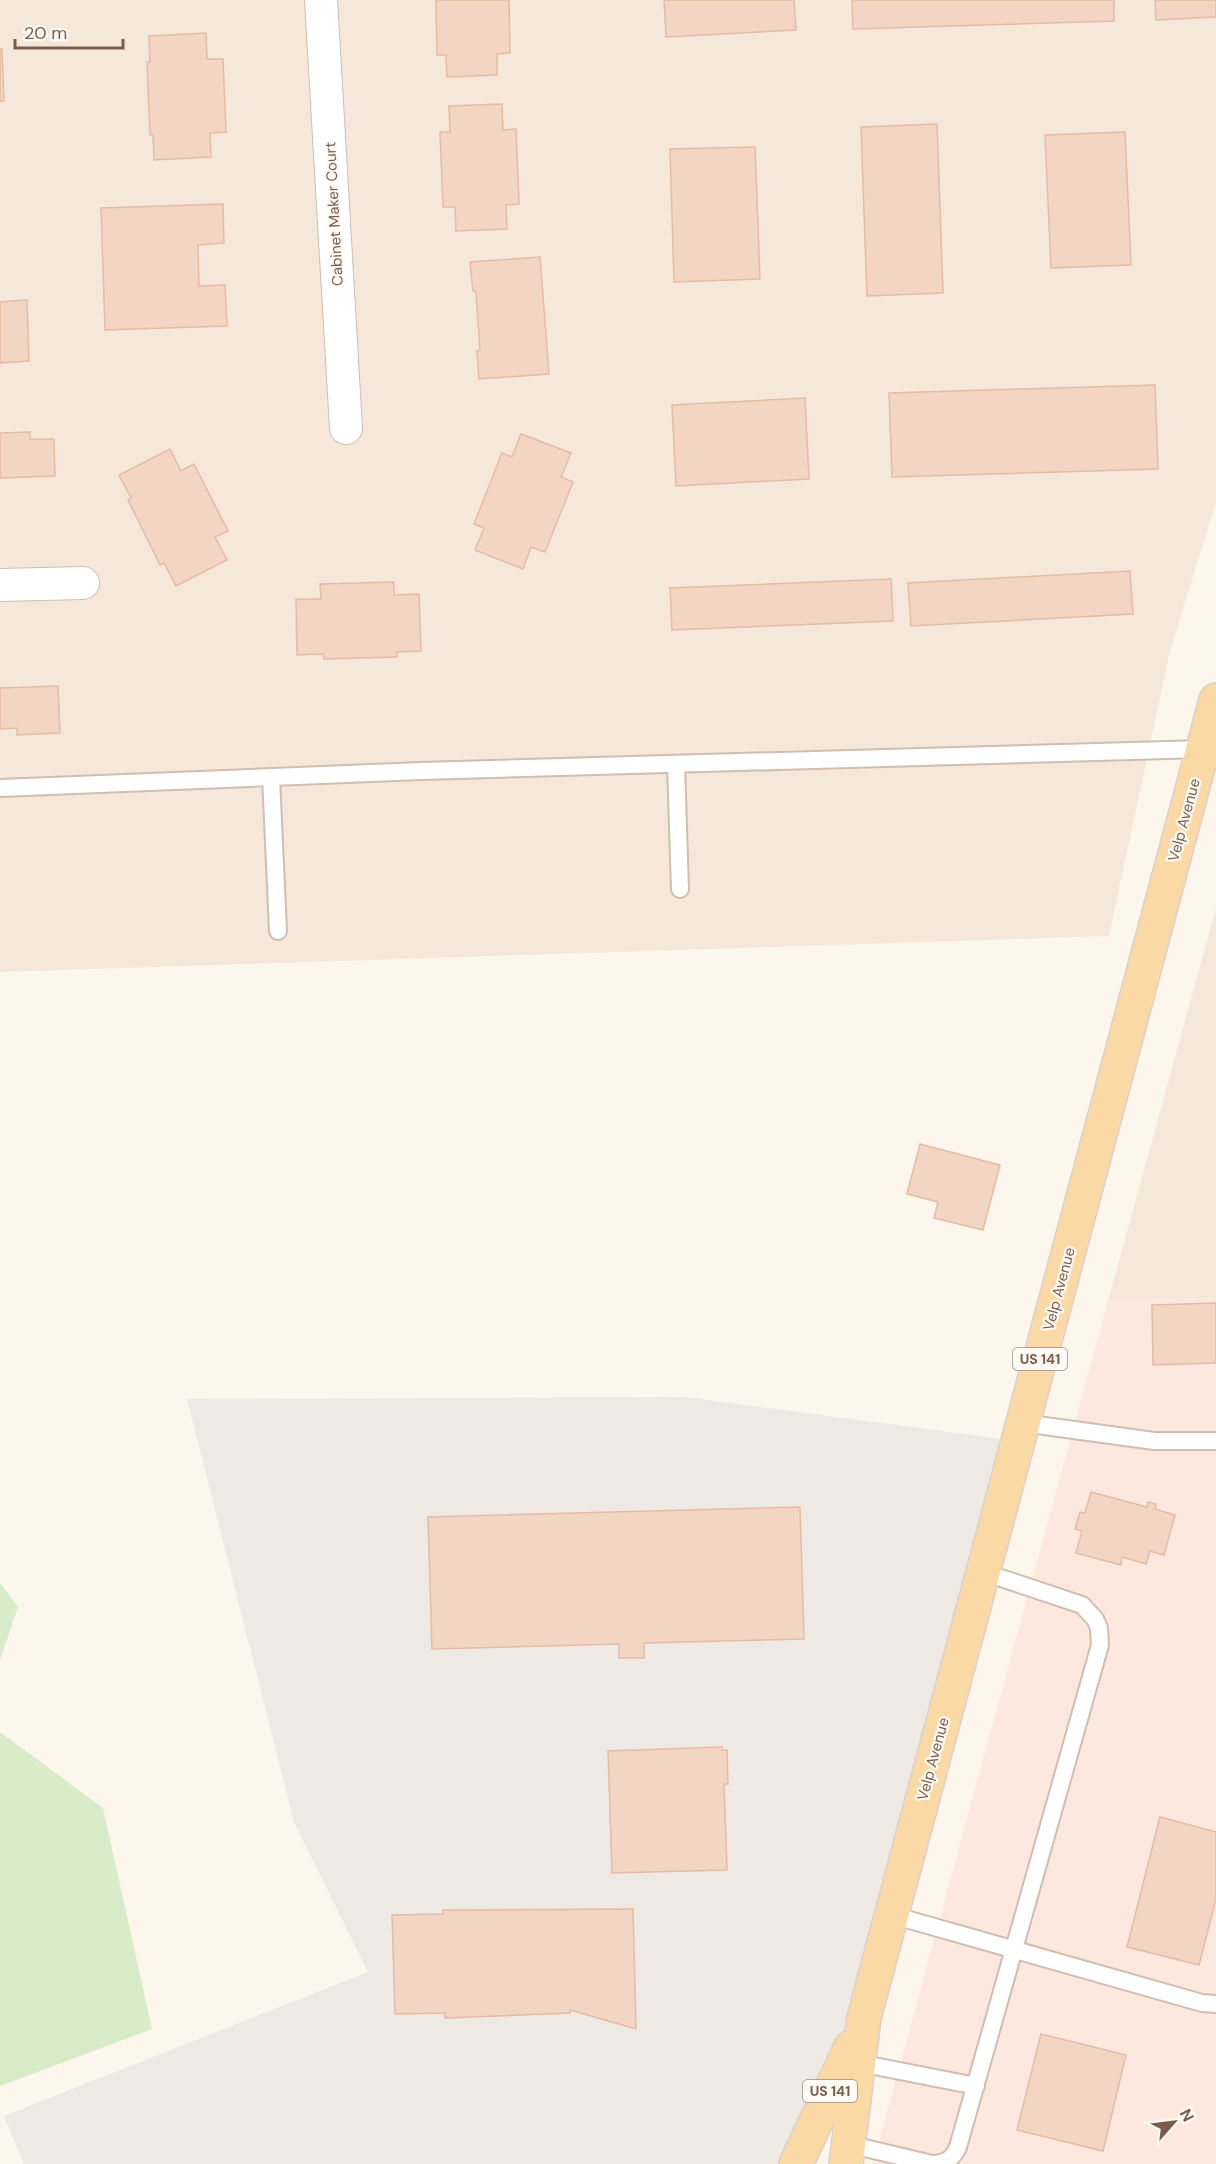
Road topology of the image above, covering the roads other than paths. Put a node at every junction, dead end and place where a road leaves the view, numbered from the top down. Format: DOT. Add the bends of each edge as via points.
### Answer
graph roads {
  1 [pos="321,0"];
  2 [pos="346,428"];
  3 [pos="83,583"];
  4 [pos="0,585"];
  5 [pos="1216,700"];
  6 [pos="1203,749"];
  7 [pos="676,764"];
  8 [pos="271,777"];
  9 [pos="0,788"];
  10 [pos="680,889"];
  11 [pos="278,931"];
  12 [pos="1023,1424"];
  13 [pos="1216,1441"];
  14 [pos="983,1572"];
  15 [pos="892,1916"];
  16 [pos="1015,1950"];
  17 [pos="1216,2004"];
  18 [pos="864,2018"];
  19 [pos="859,2063"];
  20 [pos="976,2086"];
  21 [pos="847,2154"];
  22 [pos="796,2164"];
  23 [pos="933,2164"];
  1 -- 2 [label="street, Cabinet Maker Court"];
  3 -- 4 [label="street"];
  5 -- 6 [label="main road, Velp Avenue / US 141"];
  6 -- 7 [label="lane"];
  6 -- 12 [label="main road, Velp Avenue / US 141"];
  7 -- 8 [label="lane"];
  7 -- 10 [label="lane"];
  8 -- 9 [label="lane"];
  8 -- 11 [label="lane"];
  12 -- 13 [label="lane" via="1154,1441"];
  12 -- 14 [label="main road, Velp Avenue / US 141"];
  14 -- 15 [label="main road, Velp Avenue / US 141"];
  14 -- 16 [label="lane" via="1082,1605 1099,1628 1100,1645"];
  15 -- 16 [label="lane"];
  15 -- 18 [label="main road, Velp Avenue / US 141"];
  16 -- 17 [label="lane"];
  16 -- 20 [label="lane"];
  18 -- 19 [label="main road, Velp Avenue / US 141"];
  18 -- 22 [label="main road, Velp Avenue / US 141"];
  19 -- 20 [label="lane"];
  19 -- 21 [label="main road, Velp Avenue / US 141"];
  20 -- 23 [label="lane" via="953,2157"];
  21 -- 23 [label="lane"];
}
